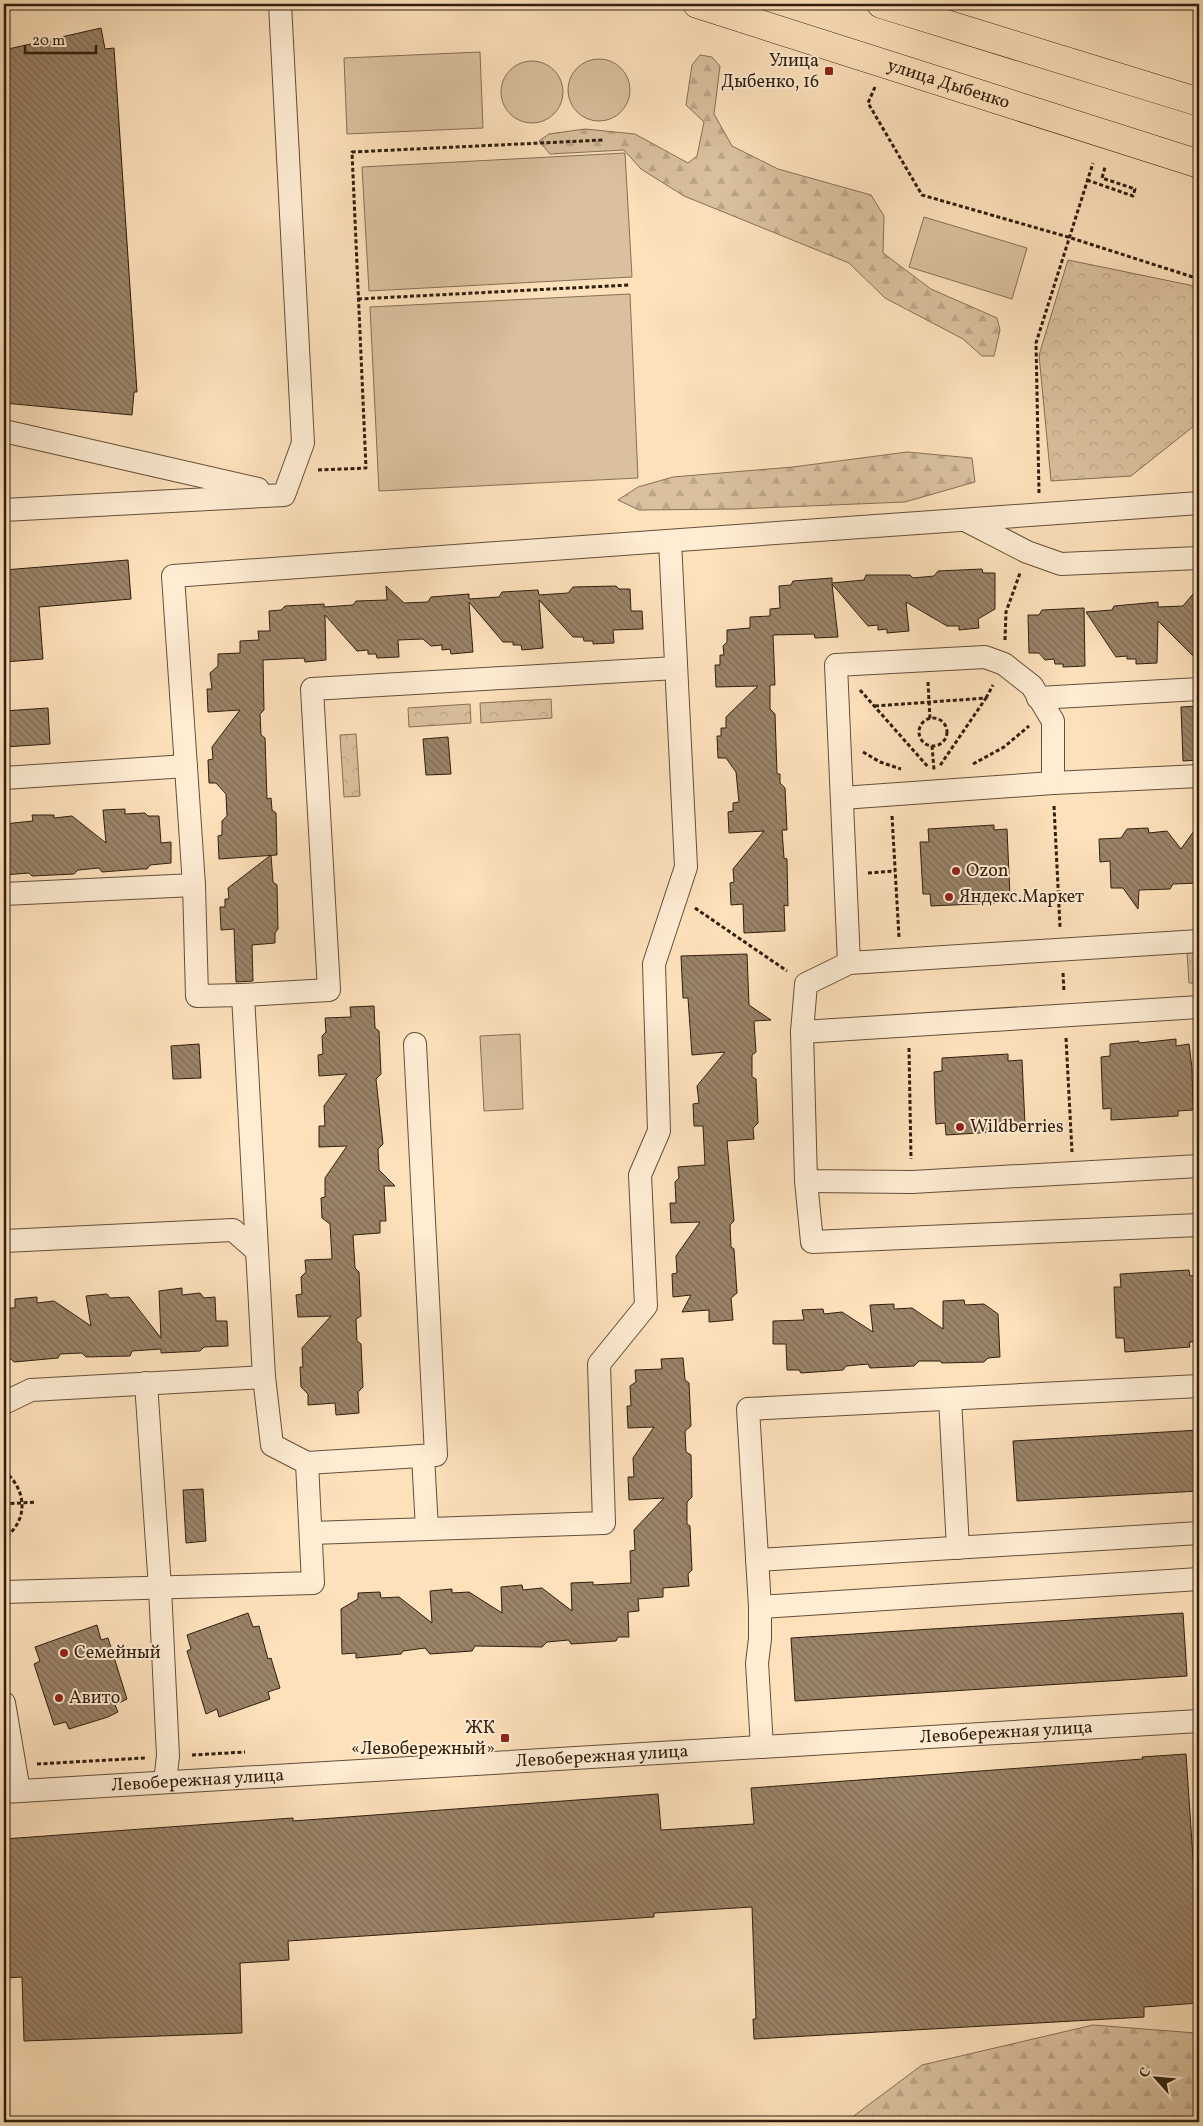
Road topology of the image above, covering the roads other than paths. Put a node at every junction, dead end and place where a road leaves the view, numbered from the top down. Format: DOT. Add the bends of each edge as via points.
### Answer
graph roads {
  1 [pos="280,4"];
  2 [pos="697,4"];
  3 [pos="881,4"];
  4 [pos="1199,102"];
  5 [pos="1199,164"];
  6 [pos="4,431"];
  7 [pos="4,495"];
  8 [pos="284,495"];
  9 [pos="1199,503"];
  10 [pos="13,510"];
  11 [pos="965,520"];
  12 [pos="670,541"];
  13 [pos="1199,558"];
  14 [pos="676,668"];
  15 [pos="1199,690"];
  16 [pos="1043,704"];
  17 [pos="186,766"];
  18 [pos="1199,776"];
  19 [pos="4,778"];
  20 [pos="1053,783"];
  21 [pos="842,798"];
  22 [pos="194,885"];
  23 [pos="4,894"];
  24 [pos="1199,941"];
  25 [pos="849,963"];
  26 [pos="242,995"];
  27 [pos="1199,1007"];
  28 [pos="802,1032"];
  29 [pos="416,1044"];
  30 [pos="1199,1166"];
  31 [pos="806,1181"];
  32 [pos="1199,1225"];
  33 [pos="4,1241"];
  34 [pos="257,1251"];
  35 [pos="264,1377"];
  36 [pos="146,1384"];
  37 [pos="1199,1386"];
  38 [pos="950,1398"];
  39 [pos="4,1403"];
  40 [pos="423,1456"];
  41 [pos="307,1462"];
  42 [pos="426,1529"];
  43 [pos="310,1533"];
  44 [pos="1199,1533"];
  45 [pos="958,1548"];
  46 [pos="757,1560"];
  47 [pos="1199,1579"];
  48 [pos="160,1588"];
  49 [pos="4,1592"];
  50 [pos="760,1607"];
  51 [pos="4,1703"];
  52 [pos="1199,1721"];
  53 [pos="762,1746"];
  54 [pos="165,1782"];
  55 [pos="11,1791"];
  1 -- 8 [label="street" via="303,443"];
  2 -- 5 [label="main road, улица Дыбенко"];
  3 -- 4 [label="main road"];
  6 -- 8 [label="street"];
  7 -- 10 [label="street"];
  8 -- 10 [label="street"];
  9 -- 11 [label="street"];
  11 -- 12 [label="street"];
  11 -- 13 [label="street" via="1027,552 1061,564"];
  12 -- 14 [label="street"];
  12 -- 17 [label="street" via="173,576"];
  14 -- 26 [label="street" via="312,689 328,990"];
  14 -- 42 [label="street" via="686,867 654,964 659,1131 640,1175 646,1306 599,1364 604,1522"];
  15 -- 16 [label="street"];
  16 -- 20 [label="street" via="1053,721"];
  16 -- 21 [label="street" via="1032,686 1004,664 985,657 836,666"];
  17 -- 19 [label="street"];
  17 -- 22 [label="street"];
  18 -- 20 [label="street"];
  20 -- 21 [label="street"];
  21 -- 25 [label="street"];
  22 -- 23 [label="street"];
  22 -- 26 [label="street" via="197,996"];
  24 -- 25 [label="street"];
  25 -- 28 [label="street" via="806,984"];
  26 -- 34 [label="street"];
  27 -- 28 [label="street"];
  28 -- 31 [label="street"];
  29 -- 40 [label="street" via="436,1456"];
  30 -- 31 [label="street" via="912,1182"];
  31 -- 32 [label="street" via="812,1242"];
  33 -- 34 [label="street" via="233,1230"];
  34 -- 35 [label="street"];
  35 -- 36 [label="street"];
  35 -- 41 [label="street" via="272,1446"];
  36 -- 39 [label="street" via="30,1390"];
  36 -- 48 [label="street"];
  37 -- 38 [label="street"];
  38 -- 45 [label="street"];
  38 -- 46 [label="street" via="748,1409"];
  40 -- 41 [label="street"];
  40 -- 42 [label="street"];
  41 -- 43 [label="street"];
  42 -- 43 [label="street"];
  43 -- 48 [label="street" via="313,1583"];
  44 -- 45 [label="street"];
  45 -- 46 [label="street"];
  46 -- 50 [label="street"];
  47 -- 50 [label="street"];
  48 -- 49 [label="street"];
  48 -- 54 [label="street" via="168,1756"];
  50 -- 53 [label="street" via="757,1663"];
  51 -- 55 [label="street"];
  52 -- 53 [label="street, Левобережная улица"];
  53 -- 54 [label="street, Левобережная улица"];
  54 -- 55 [label="street, Левобережная улица"];
}
